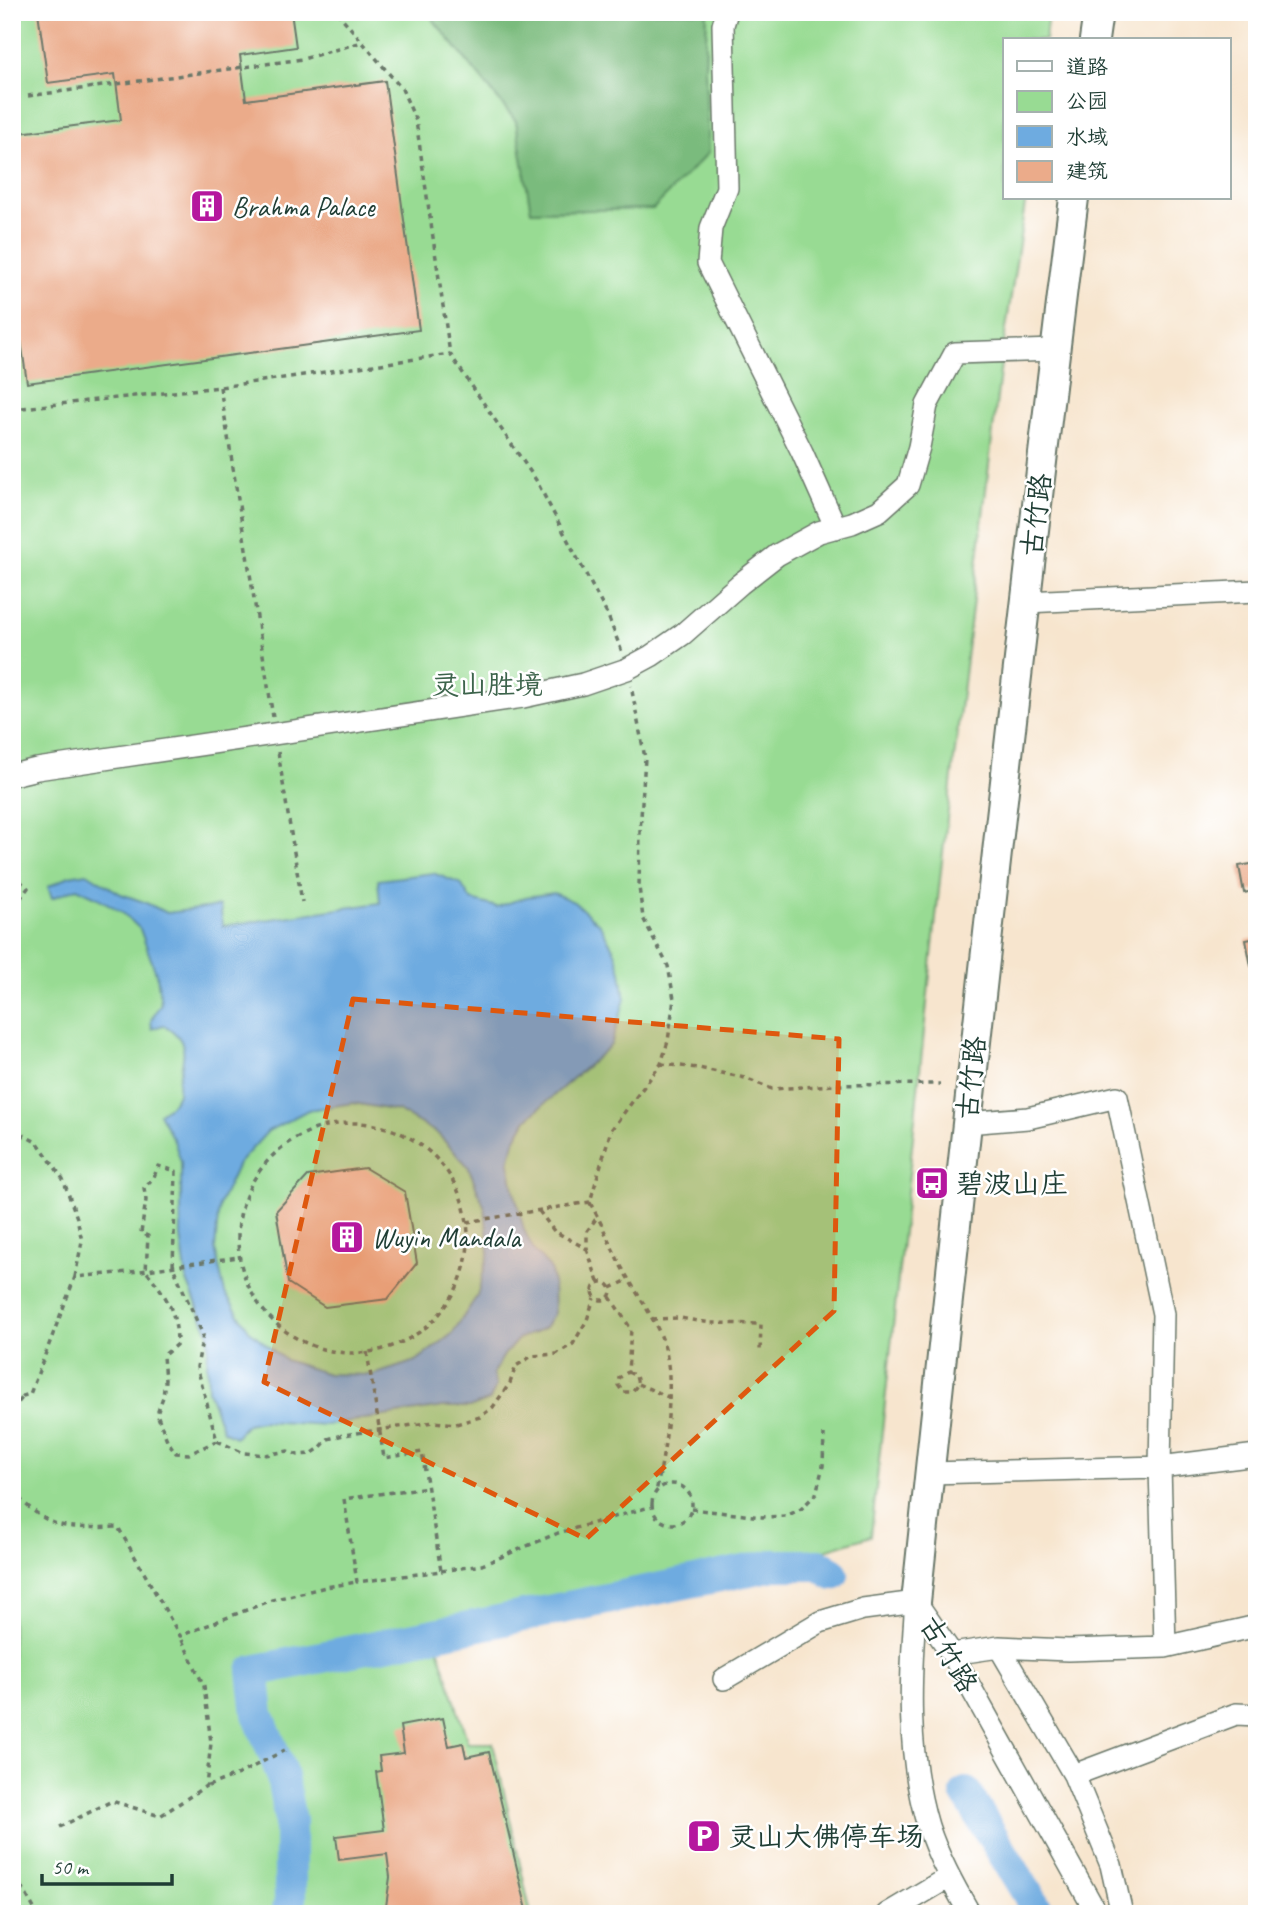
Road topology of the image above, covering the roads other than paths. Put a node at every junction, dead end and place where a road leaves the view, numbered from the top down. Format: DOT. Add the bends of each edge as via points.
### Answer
graph roads {
  1 [pos="727,12"];
  2 [pos="1098,12"];
  3 [pos="1094,38"];
  4 [pos="1074,200"];
  5 [pos="1055,350"];
  6 [pos="836,528"];
  7 [pos="1257,591"];
  8 [pos="1026,602"];
  9 [pos="12,775"];
  10 [pos="966,1123"];
  11 [pos="1257,1455"];
  12 [pos="1160,1467"];
  13 [pos="930,1473"];
  14 [pos="916,1602"];
  15 [pos="1257,1626"];
  16 [pos="999,1647"];
  17 [pos="1165,1647"];
  18 [pos="952,1654"];
  19 [pos="724,1679"];
  20 [pos="1257,1715"];
  21 [pos="1074,1775"];
  22 [pos="949,1877"];
  23 [pos="887,1914"];
  24 [pos="970,1914"];
  25 [pos="1097,1914"];
  26 [pos="1122,1914"];
  1 -- 6 [label="street" via="723,25 727,188 711,228 708,263"];
  2 -- 3 [label="main road"];
  4 -- 5 [label="main road, 古竹路"];
  5 -- 6 [label="street" via="955,353 927,405 908,485 878,511"];
  5 -- 8 [label="main road, 古竹路"];
  6 -- 9 [label="street" via="777,555 650,656 583,684"];
  7 -- 8 [label="street"];
  8 -- 10 [label="main road, 古竹路"];
  10 -- 12 [label="street" via="1028,1118 1117,1097 1163,1314"];
  10 -- 13 [label="main road, 古竹路"];
  11 -- 12 [label="street"];
  12 -- 13 [label="street"];
  12 -- 17 [label="street"];
  13 -- 14 [label="main road, 古竹路"];
  14 -- 18 [label="street, 古竹路"];
  14 -- 19 [label="street" via="863,1609 820,1622"];
  14 -- 22 [label="street" via="911,1722 916,1775 928,1827"];
  15 -- 17 [label="street"];
  16 -- 17 [label="street"];
  16 -- 18 [label="street"];
  16 -- 21 [label="street"];
  18 -- 25 [label="street, 古竹路"];
  20 -- 21 [label="street" via="1236,1714"];
  21 -- 26 [label="street" via="1111,1865"];
  22 -- 23 [label="street"];
  22 -- 24 [label="street"];
}
